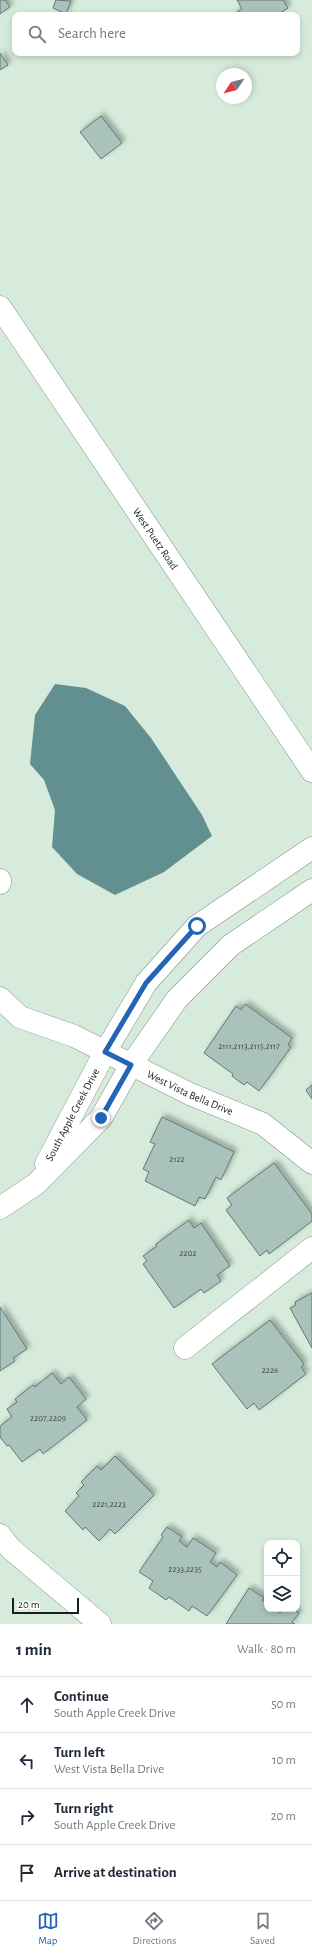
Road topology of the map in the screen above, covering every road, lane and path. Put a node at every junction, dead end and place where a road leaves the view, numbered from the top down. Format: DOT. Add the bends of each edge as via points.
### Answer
graph roads {
  1 [pos="0,307"];
  2 [pos="312,771"];
  3 [pos="312,848"];
  4 [pos="0,880"];
  5 [pos="0,883"];
  6 [pos="312,890"];
  7 [pos="211,917"];
  8 [pos="231,945"];
  9 [pos="0,998"];
  10 [pos="105,1052"];
  11 [pos="131,1065"];
  12 [pos="312,1163"];
  13 [pos="36,1184"];
  14 [pos="0,1208"];
  15 [pos="312,1248"];
  16 [pos="185,1348"];
  17 [pos="4,1549"];
  18 [pos="100,1624"];
  1 -- 2 [label="street, West Puetz Road"];
  3 -- 7 [label="street, South Apple Creek Drive"];
  4 -- 5 [label="street"];
  6 -- 8 [label="street, South Apple Creek Drive"];
  7 -- 8 [label="street"];
  7 -- 10 [label="street, South Apple Creek Drive" via="197,926 146,983"];
  8 -- 11 [label="street, South Apple Creek Drive" via="177,999"];
  9 -- 10 [label="street, West Vista Bella Drive" via="20,1017 74,1036"];
  10 -- 11 [label="street, West Vista Bella Drive"];
  10 -- 13 [label="street, South Apple Creek Drive"];
  11 -- 12 [label="street, West Vista Bella Drive" via="190,1094 264,1124"];
  11 -- 13 [label="street, South Apple Creek Drive" via="101,1118"];
  13 -- 14 [label="street, South Apple Creek Drive"];
  15 -- 16 [label="street"];
  17 -- 18 [label="street"];
}
